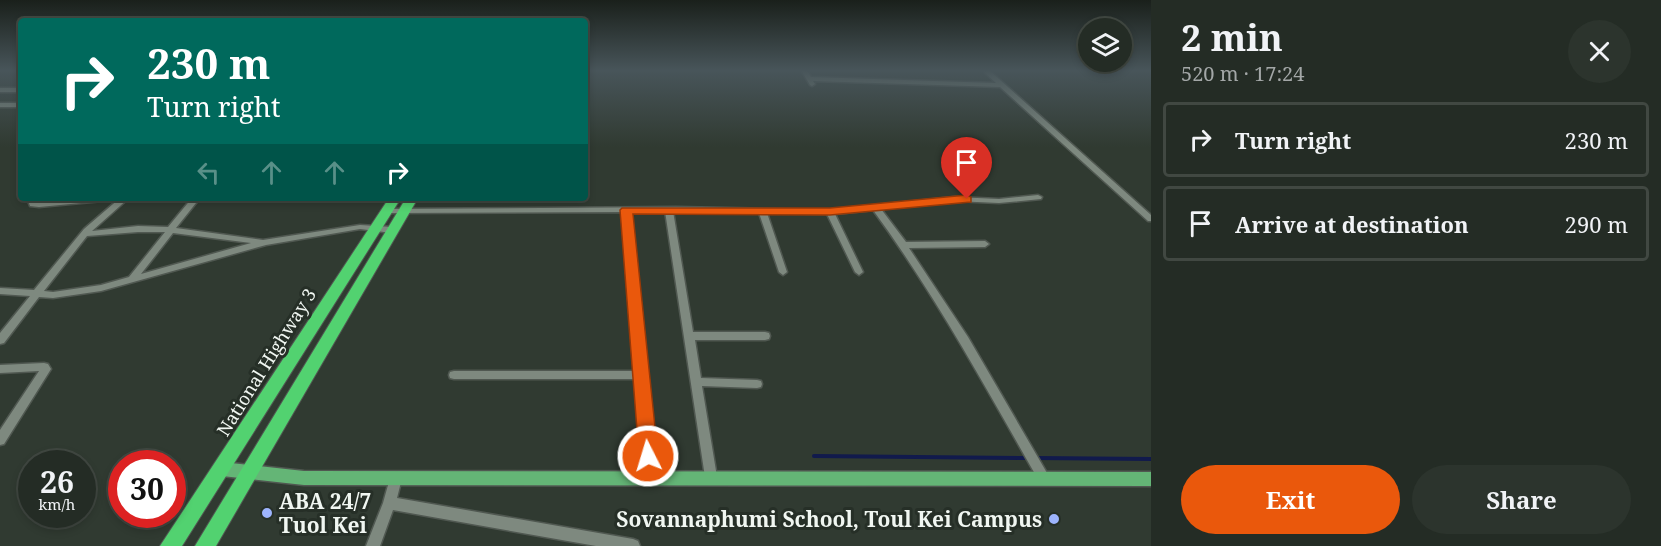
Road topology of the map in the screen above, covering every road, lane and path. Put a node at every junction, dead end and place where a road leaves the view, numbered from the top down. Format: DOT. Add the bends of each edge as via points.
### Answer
graph roads {
  1 [pos="1013,95"];
  2 [pos="0,105"];
  3 [pos="18,105"];
  4 [pos="1038,197"];
  5 [pos="32,201"];
  6 [pos="81,201"];
  7 [pos="123,201"];
  8 [pos="194,201"];
  9 [pos="393,201"];
  10 [pos="410,201"];
  11 [pos="876,208"];
  12 [pos="669,209"];
  13 [pos="626,210"];
  14 [pos="762,210"];
  15 [pos="386,212"];
  16 [pos="830,212"];
  17 [pos="403,213"];
  18 [pos="1151,219"];
  19 [pos="376,228"];
  20 [pos="170,230"];
  21 [pos="392,230"];
  22 [pos="85,234"];
  23 [pos="266,242"];
  24 [pos="985,244"];
  25 [pos="905,245"];
  26 [pos="783,272"];
  27 [pos="859,272"];
  28 [pos="133,278"];
  29 [pos="0,291"];
  30 [pos="38,294"];
  31 [pos="689,336"];
  32 [pos="765,336"];
  33 [pos="0,340"];
  34 [pos="0,369"];
  35 [pos="454,375"];
  36 [pos="641,375"];
  37 [pos="696,382"];
  38 [pos="756,384"];
  39 [pos="0,440"];
  40 [pos="222,469"];
  41 [pos="1039,471"];
  42 [pos="249,473"];
  43 [pos="650,477"];
  44 [pos="711,477"];
  45 [pos="396,478"];
  46 [pos="1151,478"];
  47 [pos="389,503"];
  48 [pos="170,546"];
  49 [pos="205,546"];
  50 [pos="374,546"];
  51 [pos="633,546"];
  1 -- 18 [label="street"];
  2 -- 3 [label="street"];
  4 -- 11 [label="street" via="999,201 955,199"];
  5 -- 6 [label="street" via="39,205"];
  7 -- 22 [label="street"];
  8 -- 20 [label="street"];
  9 -- 15 [label="highway, National Highway 3"];
  10 -- 17 [label="highway"];
  11 -- 16 [label="street"];
  11 -- 25 [label="street"];
  12 -- 13 [label="street"];
  12 -- 14 [label="street"];
  12 -- 31 [label="street"];
  13 -- 17 [label="street"];
  13 -- 36 [label="street"];
  14 -- 16 [label="street"];
  14 -- 26 [label="street"];
  15 -- 17 [label="street"];
  15 -- 19 [label="highway, National Highway 3"];
  16 -- 27 [label="street"];
  17 -- 21 [label="highway"];
  19 -- 21 [label="street"];
  19 -- 23 [label="street" via="360,227"];
  19 -- 40 [label="highway, National Highway 3"];
  20 -- 22 [label="street"];
  20 -- 23 [label="street"];
  20 -- 28 [label="street"];
  21 -- 42 [label="highway"];
  22 -- 30 [label="street"];
  23 -- 28 [label="street"];
  24 -- 25 [label="street"];
  25 -- 41 [label="street"];
  28 -- 30 [label="street" via="101,288"];
  29 -- 30 [label="street"];
  30 -- 33 [label="street"];
  31 -- 32 [label="street"];
  31 -- 37 [label="street"];
  34 -- 39 [label="street" via="46,369"];
  35 -- 36 [label="street"];
  36 -- 43 [label="street"];
  37 -- 38 [label="street"];
  37 -- 44 [label="street"];
  40 -- 42 [label="main road"];
  40 -- 48 [label="highway, National Highway 3"];
  41 -- 44 [label="main road"];
  41 -- 46 [label="main road"];
  42 -- 45 [label="main road" via="304,478"];
  42 -- 49 [label="highway"];
  43 -- 44 [label="main road"];
  43 -- 45 [label="main road"];
  45 -- 47 [label="street"];
  47 -- 50 [label="street"];
  47 -- 51 [label="street"];
}
